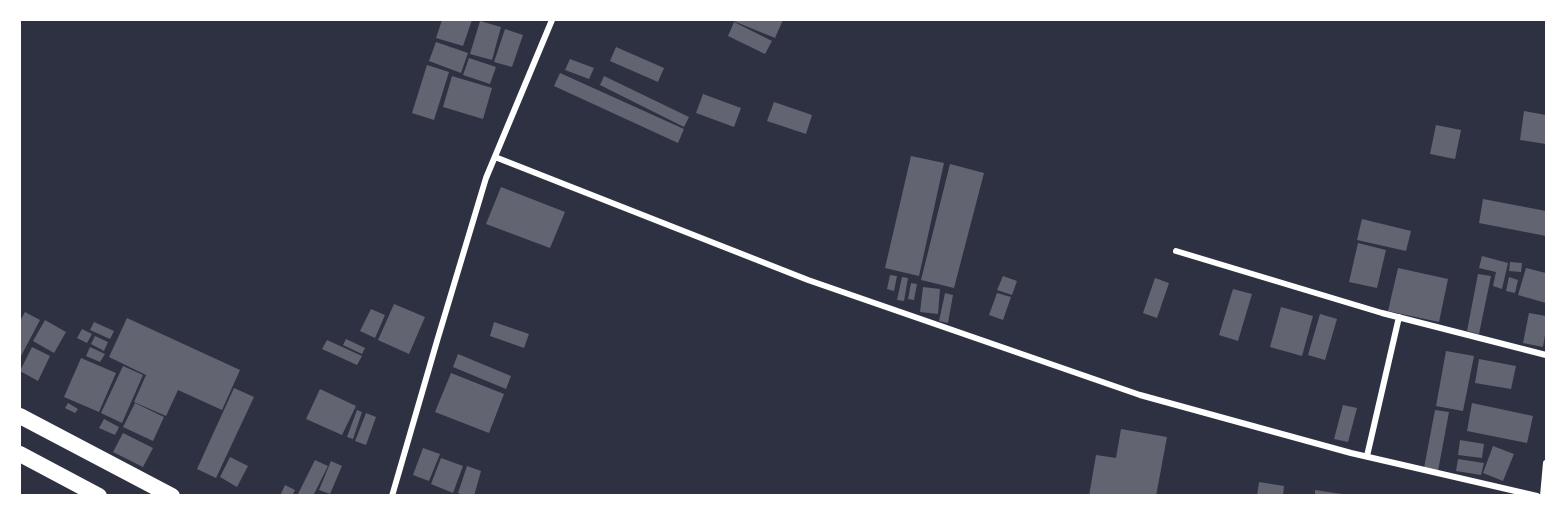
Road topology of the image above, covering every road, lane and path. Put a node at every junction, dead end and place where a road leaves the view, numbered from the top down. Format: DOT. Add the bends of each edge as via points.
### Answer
graph roads {
  1 [pos="552,20"];
  2 [pos="495,157"];
  3 [pos="1176,251"];
  4 [pos="1399,317"];
  5 [pos="1546,356"];
  6 [pos="20,416"];
  7 [pos="20,454"];
  8 [pos="1367,456"];
  9 [pos="1546,463"];
  10 [pos="99,495"];
  11 [pos="172,495"];
  12 [pos="392,495"];
  13 [pos="1537,495"];
  14 [pos="1543,495"];
  1 -- 2 [label="street"];
  2 -- 8 [label="street" via="808,280 1140,395"];
  2 -- 12 [label="street"];
  3 -- 4 [label="street"];
  4 -- 5 [label="street"];
  4 -- 8 [label="street"];
  6 -- 11 [label="highway"];
  7 -- 10 [label="highway"];
  8 -- 13 [label="street"];
  9 -- 14 [label="street"];
}
